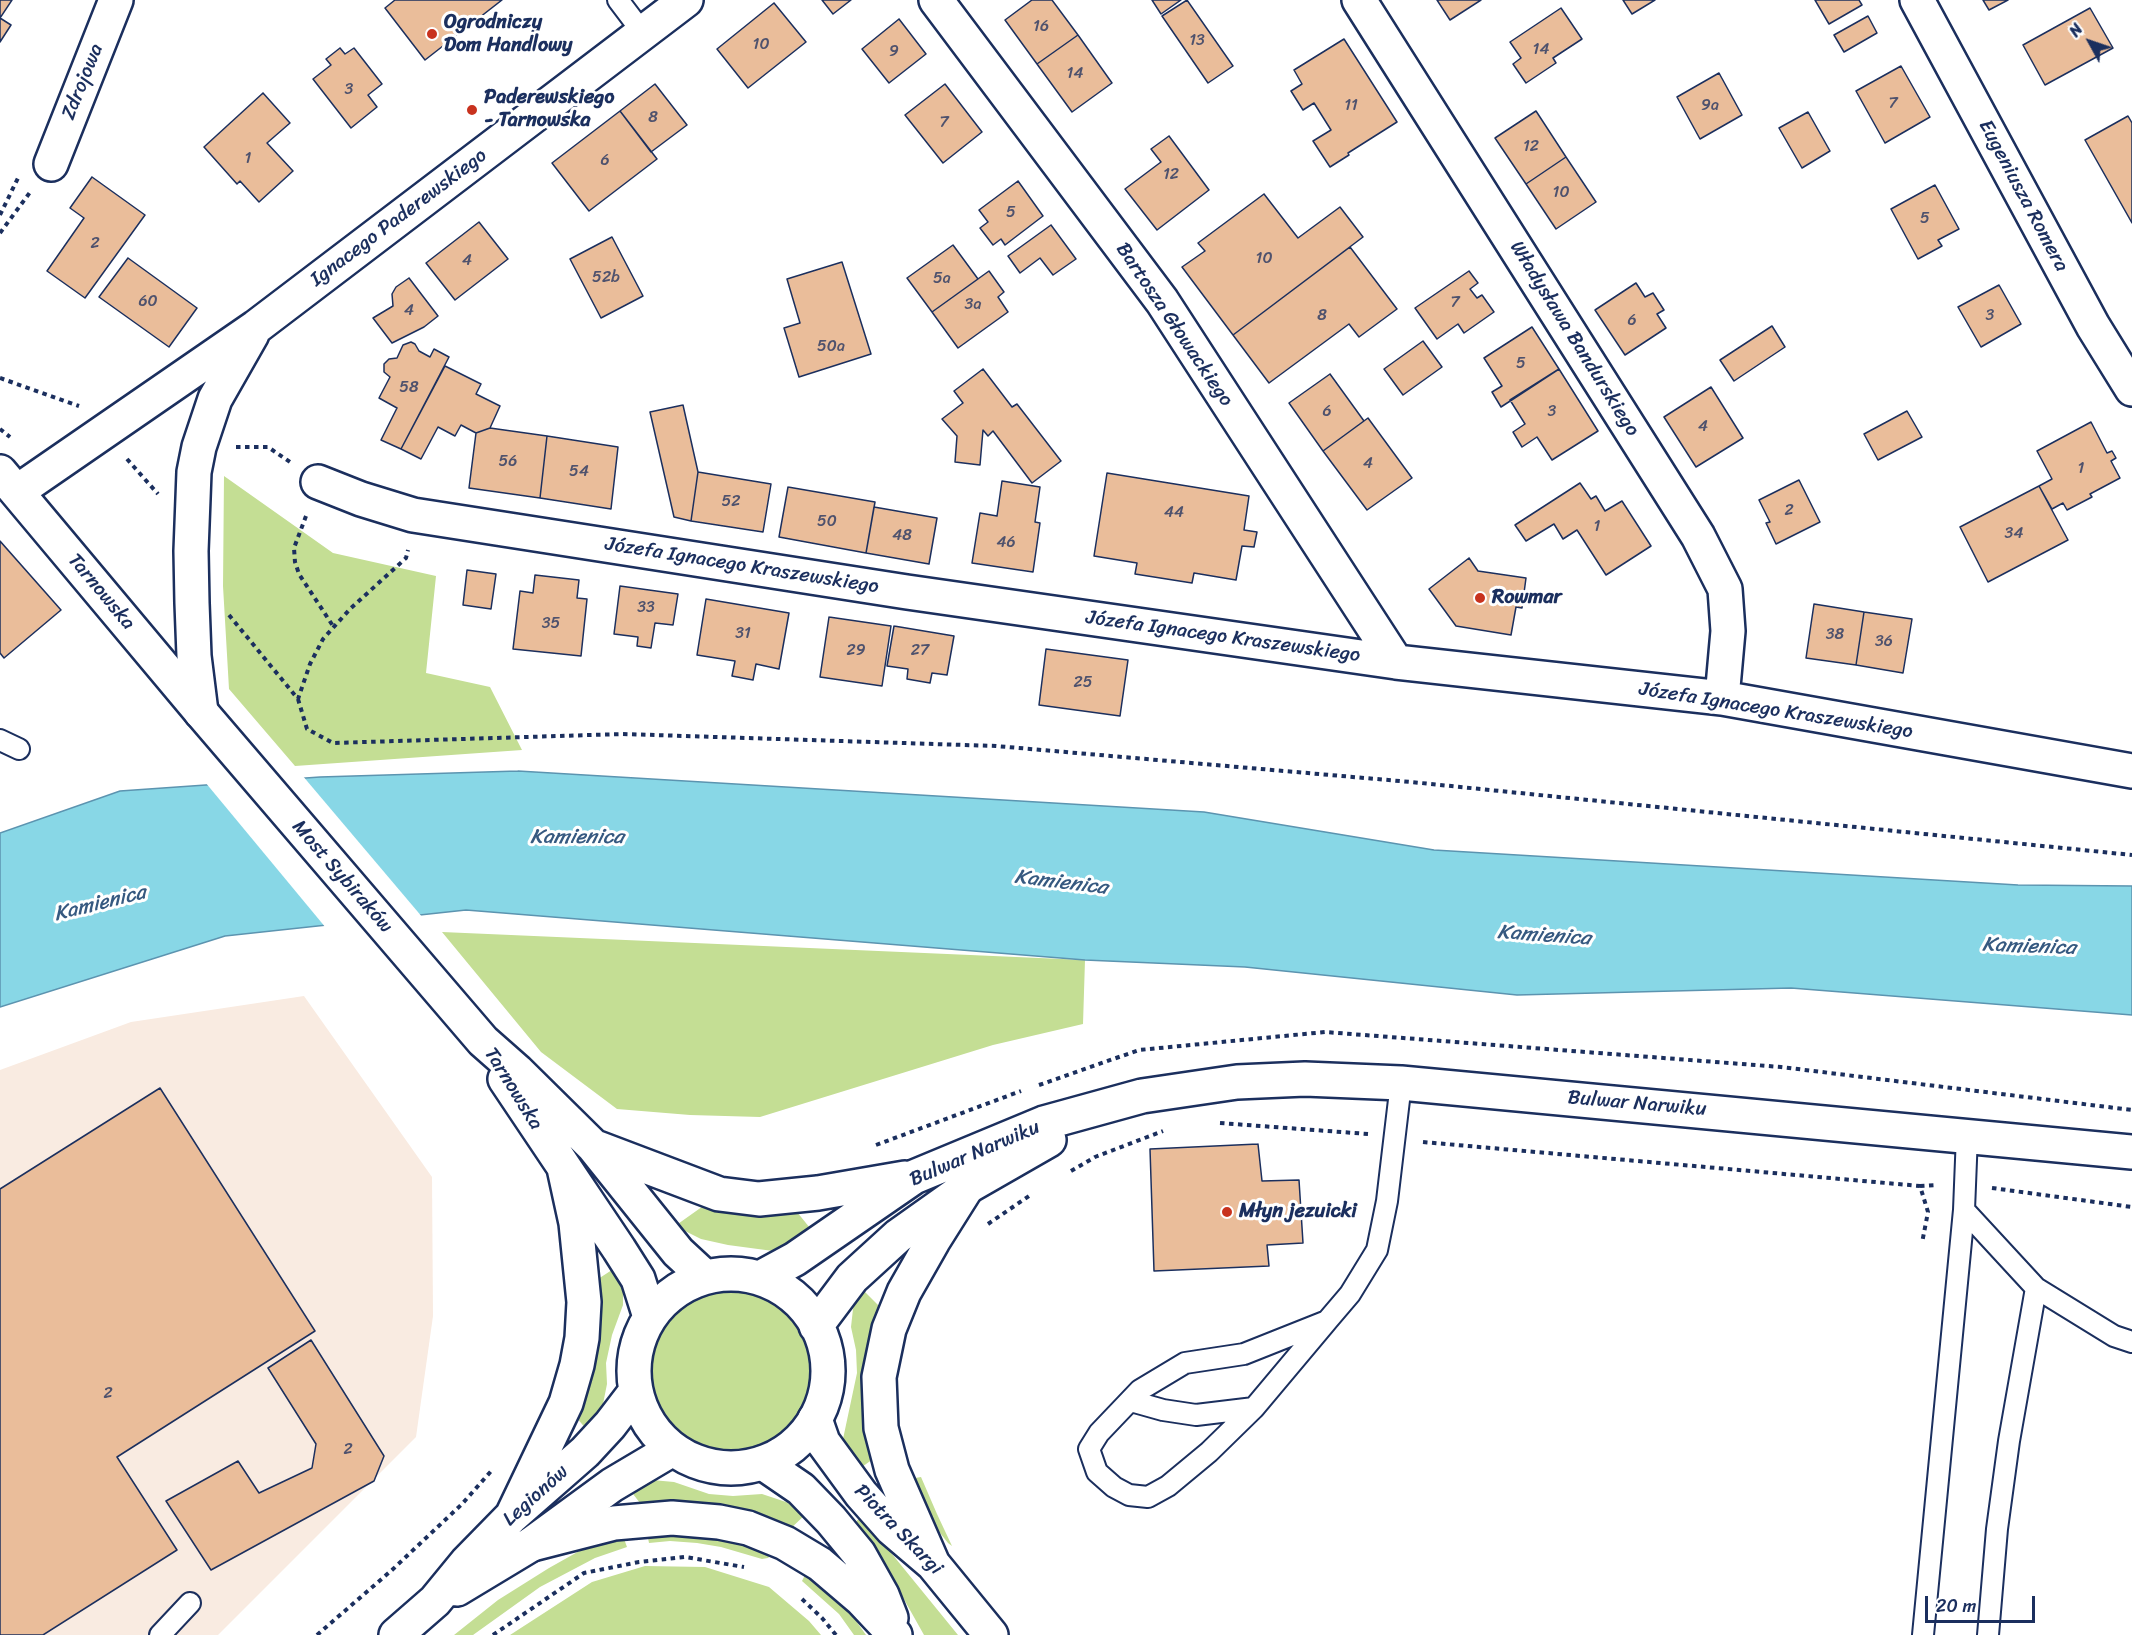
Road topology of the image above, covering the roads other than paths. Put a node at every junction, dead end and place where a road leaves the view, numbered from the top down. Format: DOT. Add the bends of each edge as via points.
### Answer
graph roads {
  1 [pos="116,0"];
  2 [pos="618,0"];
  3 [pos="686,0"];
  4 [pos="936,0"];
  5 [pos="1359,0"];
  6 [pos="1917,0"];
  7 [pos="643,33"];
  8 [pos="51,164"];
  9 [pos="256,327"];
  10 [pos="2132,389"];
  11 [pos="9,482"];
  12 [pos="318,482"];
  13 [pos="1396,662"];
  14 [pos="1722,698"];
  15 [pos="201,712"];
  16 [pos="0,740"];
  17 [pos="19,749"];
  18 [pos="2132,771"];
  19 [pos="483,1041"];
  20 [pos="1401,1083"];
  21 [pos="1142,1096"];
  22 [pos="1967,1135"];
  23 [pos="593,1146"];
  24 [pos="2132,1152"];
  25 [pos="564,1168"];
  26 [pos="914,1177"];
  27 [pos="967,1187"];
  28 [pos="1964,1210"];
  29 [pos="705,1277"];
  30 [pos="760,1278"];
  31 [pos="2036,1288"];
  32 [pos="650,1317"];
  33 [pos="1327,1321"];
  34 [pos="816,1326"];
  35 [pos="2132,1342"];
  36 [pos="636,1391"];
  37 [pos="1131,1401"];
  38 [pos="1254,1408"];
  39 [pos="815,1419"];
  40 [pos="671,1450"];
  41 [pos="763,1463"];
  42 [pos="512,1516"];
  43 [pos="530,1545"];
  44 [pos="933,1564"];
  45 [pos="435,1601"];
  46 [pos="190,1603"];
  47 [pos="160,1635"];
  48 [pos="396,1635"];
  49 [pos="897,1635"];
  50 [pos="991,1635"];
  51 [pos="1923,1635"];
  52 [pos="1988,1635"];
  1 -- 8 [label="street, Zdrojowa"];
  2 -- 7 [label="lane"];
  3 -- 7 [label="street, Ignacego Paderewskiego"];
  4 -- 13 [label="street, Bartosza Głowackiego" via="1162,301"];
  5 -- 14 [label="street, Władysława Bandurskiego" via="1698,536 1725,589 1728,631"];
  6 -- 10 [label="street, Eugeniusza Romera" via="2093,326"];
  7 -- 9 [label="street, Ignacego Paderewskiego"];
  9 -- 11 [label="street, Ignacego Paderewskiego" via="97,421"];
  9 -- 15 [label="street, Ignacego Paderewskiego" via="215,399 194,472 193,645"];
  11 -- 15 [label="street, Tarnowska"];
  12 -- 13 [label="street, Józefa Ignacego Kraszewskiego" via="413,515 907,592"];
  13 -- 14 [label="street, Józefa Ignacego Kraszewskiego"];
  14 -- 18 [label="street, Józefa Ignacego Kraszewskiego"];
  15 -- 19 [label="street, Most Sybiraków"];
  16 -- 17 [label="lane"];
  19 -- 23 [label="street, Tarnowska"];
  19 -- 25 [label="street, Tarnowska"];
  20 -- 21 [label="street, Bulwar Narwiku" via="1305,1079 1237,1082"];
  20 -- 22 [label="street, Bulwar Narwiku"];
  20 -- 33 [label="lane" via="1377,1250 1350,1294"];
  21 -- 26 [label="street, Bulwar Narwiku" via="1044,1123"];
  21 -- 27 [label="street, Bulwar Narwiku" via="1055,1137"];
  22 -- 24 [label="street, Bulwar Narwiku"];
  22 -- 28 [label="lane"];
  23 -- 26 [label="street" via="719,1194 759,1199"];
  23 -- 29 [label="street, Tarnowska" via="678,1252"];
  25 -- 32 [label="street, Tarnowska" via="638,1279"];
  25 -- 42 [label="street" via="576,1223 584,1302 578,1365 566,1403"];
  26 -- 30 [label="street, Bulwar Narwiku" via="795,1259"];
  27 -- 34 [label="street, Bulwar Narwiku" via="872,1259 852,1278"];
  27 -- 44 [label="street" via="904,1292 889,1329 879,1377 881,1428 892,1470"];
  28 -- 31 [label="lane"];
  28 -- 51 [label="lane"];
  29 -- 30 [label="street" via="733,1274"];
  29 -- 32 [label="street" via="684,1285"];
  30 -- 34 [label="street" via="786,1290 807,1310"];
  31 -- 35 [label="lane" via="2114,1336"];
  31 -- 52 [label="lane" via="2009,1441"];
  32 -- 36 [label="street" via="639,1340 634,1366"];
  33 -- 37 [label="lane" via="1244,1354 1185,1363 1140,1390"];
  33 -- 38 [label="lane"];
  34 -- 39 [label="street" via="828,1366 825,1397"];
  36 -- 40 [label="street" via="645,1416"];
  36 -- 42 [label="street, Legionów" via="585,1452"];
  37 -- 38 [label="lane" via="1196,1415"];
  37 -- 38 [label="lane" via="1099,1433 1089,1449 1097,1472 1114,1487 1130,1495 1148,1497 1168,1486 1209,1452"];
  39 -- 41 [label="street" via="792,1445"];
  39 -- 44 [label="street, Piotra Skargi" via="823,1442 861,1494 892,1529"];
  40 -- 41 [label="street" via="707,1465 735,1468"];
  40 -- 43 [label="street, Legionów" via="612,1485"];
  41 -- 49 [label="street" via="801,1489 859,1554 882,1595"];
  42 -- 45 [label="street, Legionów"];
  43 -- 45 [label="street, Legionów"];
  43 -- 49 [label="street" via="614,1523 672,1518 747,1528 785,1543 820,1564"];
  44 -- 50 [label="street, Piotra Skargi"];
  45 -- 48 [label="street, Legionów"];
  46 -- 47 [label="lane"];
}
